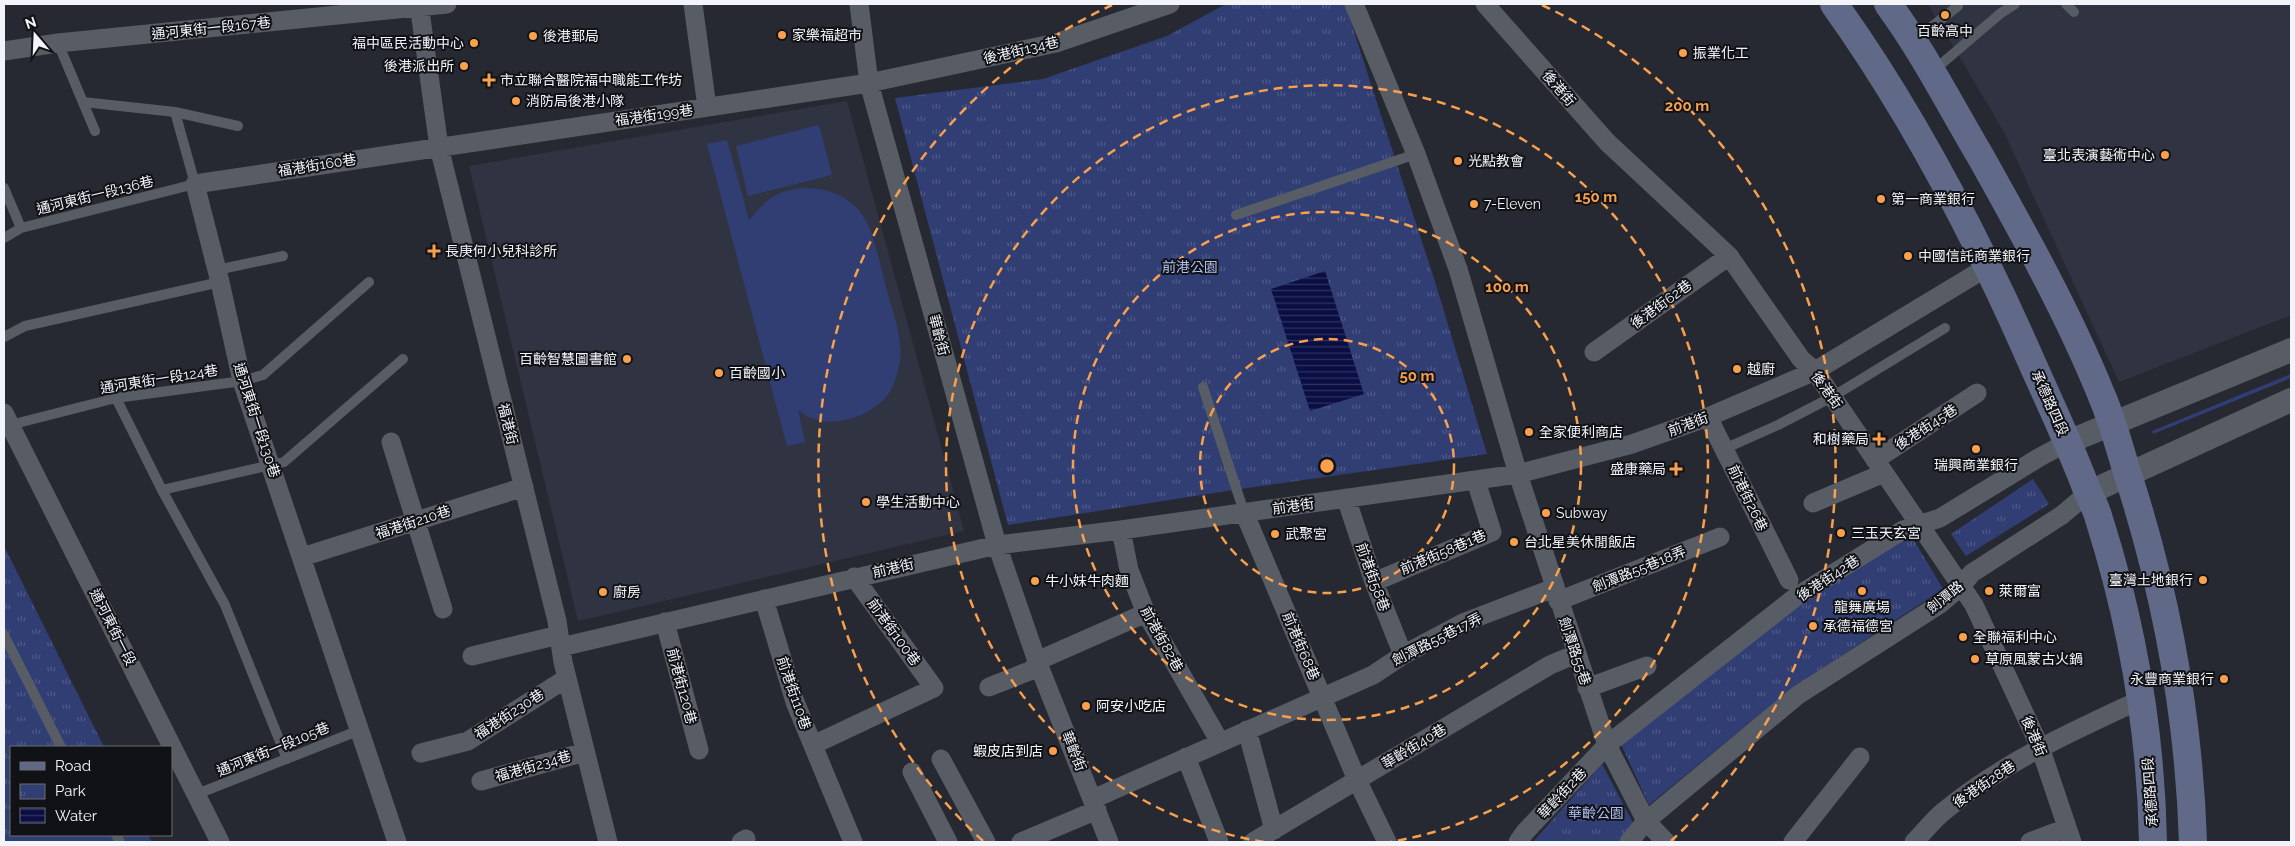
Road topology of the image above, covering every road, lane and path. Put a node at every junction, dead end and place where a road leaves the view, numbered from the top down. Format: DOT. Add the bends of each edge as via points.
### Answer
graph roads {
  1 [pos="446,4"];
  2 [pos="693,4"];
  3 [pos="859,4"];
  4 [pos="1170,4"];
  5 [pos="1354,4"];
  6 [pos="1485,4"];
  7 [pos="1834,4"];
  8 [pos="1888,4"];
  9 [pos="2015,4"];
  10 [pos="2066,4"];
  11 [pos="419,6"];
  12 [pos="1958,6"];
  13 [pos="2074,12"];
  14 [pos="1915,40"];
  15 [pos="58,43"];
  16 [pos="4,51"];
  17 [pos="1932,72"];
  18 [pos="869,84"];
  19 [pos="82,102"];
  20 [pos="707,107"];
  21 [pos="175,112"];
  22 [pos="238,126"];
  23 [pos="95,131"];
  24 [pos="439,147"];
  25 [pos="1416,154"];
  26 [pos="195,184"];
  27 [pos="4,188"];
  28 [pos="1236,215"];
  29 [pos="22,228"];
  30 [pos="4,238"];
  31 [pos="283,256"];
  32 [pos="1729,256"];
  33 [pos="1990,266"];
  34 [pos="219,276"];
  35 [pos="370,282"];
  36 [pos="1945,328"];
  37 [pos="4,337"];
  38 [pos="2291,350"];
  39 [pos="1594,352"];
  40 [pos="403,359"];
  41 [pos="1815,371"];
  42 [pos="242,381"];
  43 [pos="1203,387"];
  44 [pos="1977,393"];
  45 [pos="1832,397"];
  46 [pos="116,398"];
  47 [pos="2291,400"];
  48 [pos="1708,416"];
  49 [pos="7,419"];
  50 [pos="2112,424"];
  51 [pos="391,442"];
  52 [pos="2068,442"];
  53 [pos="1724,449"];
  54 [pos="272,466"];
  55 [pos="1879,466"];
  56 [pos="1518,474"];
  57 [pos="2128,476"];
  58 [pos="1476,481"];
  59 [pos="524,487"];
  60 [pos="162,490"];
  61 [pos="2088,493"];
  62 [pos="1346,498"];
  63 [pos="1813,503"];
  64 [pos="1244,512"];
  65 [pos="414,521"];
  66 [pos="1919,526"];
  67 [pos="1121,530"];
  68 [pos="1720,537"];
  69 [pos="997,544"];
  70 [pos="302,557"];
  71 [pos="854,577"];
  72 [pos="1789,580"];
  73 [pos="1374,582"];
  74 [pos="1961,586"];
  75 [pos="1556,595"];
  76 [pos="764,599"];
  77 [pos="443,609"];
  78 [pos="1146,613"];
  79 [pos="665,622"];
  80 [pos="4,635"];
  81 [pos="560,641"];
  82 [pos="1576,654"];
  83 [pos="1403,655"];
  84 [pos="472,656"];
  85 [pos="1037,661"];
  86 [pos="1647,666"];
  87 [pos="567,678"];
  88 [pos="989,687"];
  89 [pos="934,688"];
  90 [pos="1587,688"];
  91 [pos="1322,696"];
  92 [pos="2142,698"];
  93 [pos="360,730"];
  94 [pos="1247,730"];
  95 [pos="1220,742"];
  96 [pos="813,745"];
  97 [pos="1607,745"];
  98 [pos="60,746"];
  99 [pos="2040,747"];
  100 [pos="699,750"];
  101 [pos="585,752"];
  102 [pos="421,754"];
  103 [pos="1186,757"];
  104 [pos="1860,757"];
  105 [pos="287,759"];
  106 [pos="941,759"];
  107 [pos="912,772"];
  108 [pos="1358,780"];
  109 [pos="481,781"];
  110 [pos="197,794"];
  111 [pos="1095,804"];
  112 [pos="1646,821"];
  113 [pos="1280,833"];
  114 [pos="2069,835"];
  115 [pos="220,842"];
  116 [pos="397,842"];
  117 [pos="608,842"];
  118 [pos="853,842"];
  119 [pos="948,842"];
  120 [pos="986,842"];
  121 [pos="1021,842"];
  122 [pos="1110,842"];
  123 [pos="1219,842"];
  124 [pos="1253,842"];
  125 [pos="1387,842"];
  126 [pos="1518,842"];
  127 [pos="1630,842"];
  128 [pos="1666,842"];
  129 [pos="1793,842"];
  130 [pos="1914,842"];
  131 [pos="2030,842"];
  132 [pos="2153,842"];
  133 [pos="2193,842"];
  1 -- 11 [label="street, 通河東街一段167巷"];
  2 -- 20 [label="street"];
  3 -- 18 [label="street, 華齡街"];
  4 -- 18 [label="street, 後港街134巷" via="1056,43"];
  5 -- 25 [label="street"];
  6 -- 32 [label="street, 後港街" via="1606,142"];
  7 -- 33 [label="main road, 承德路四段" via="1868,51"];
  8 -- 14 [label="main road"];
  9 -- 17 [label="lane"];
  10 -- 13 [label="lane"];
  11 -- 15 [label="street, 通河東街一段167巷"];
  11 -- 24 [label="street, 福港街"];
  12 -- 14 [label="lane"];
  14 -- 17 [label="main road"];
  15 -- 16 [label="street, 通河東街一段167巷"];
  15 -- 19 [label="lane"];
  17 -- 50 [label="main road" via="2036,254"];
  18 -- 20 [label="street, 福港街199巷"];
  18 -- 69 [label="street, 華齡街"];
  19 -- 21 [label="lane"];
  19 -- 23 [label="lane"];
  20 -- 24 [label="street, 福港街199巷"];
  21 -- 22 [label="lane"];
  21 -- 26 [label="lane"];
  24 -- 26 [label="street, 福港街160巷"];
  24 -- 59 [label="street, 福港街"];
  25 -- 28 [label="lane"];
  25 -- 56 [label="street" via="1458,269"];
  26 -- 29 [label="lane, 通河東街一段136巷"];
  26 -- 34 [label="street, 通河東街一段130巷"];
  27 -- 29 [label="lane"];
  29 -- 30 [label="lane, 通河東街一段136巷"];
  31 -- 34 [label="lane"];
  32 -- 39 [label="street, 後港街62巷"];
  32 -- 41 [label="street, 後港街" via="1801,359"];
  33 -- 41 [label="street, 前港街"];
  33 -- 52 [label="main road, 承德路四段"];
  34 -- 37 [label="lane" via="25,326"];
  34 -- 42 [label="street, 通河東街一段130巷"];
  35 -- 42 [label="lane, 通河東街一段124巷" via="263,376"];
  36 -- 45 [label="lane"];
  38 -- 50 [label="street"];
  40 -- 54 [label="lane" via="284,462"];
  41 -- 45 [label="street, 後港街"];
  41 -- 48 [label="street, 前港街"];
  42 -- 46 [label="lane, 通河東街一段124巷"];
  42 -- 54 [label="street, 通河東街一段130巷"];
  43 -- 64 [label="lane"];
  44 -- 55 [label="street, 後港街45巷"];
  45 -- 53 [label="lane"];
  45 -- 55 [label="street, 後港街"];
  46 -- 49 [label="lane, 通河東街一段124巷"];
  46 -- 60 [label="lane"];
  47 -- 57 [label="street, 劍潭路"];
  48 -- 53 [label="street, 前港街26巷"];
  48 -- 56 [label="street, 前港街" via="1632,444"];
  49 -- 110 [label="street, 通河東街一段"];
  50 -- 52 [label="street"];
  50 -- 57 [label="main road"];
  51 -- 65 [label="street"];
  52 -- 61 [label="main road, 承德路四段"];
  52 -- 66 [label="street, 後港街42巷" via="1940,518"];
  53 -- 72 [label="street, 前港街26巷"];
  54 -- 60 [label="lane"];
  54 -- 70 [label="street, 通河東街一段130巷"];
  55 -- 63 [label="street, 後港街45巷"];
  55 -- 66 [label="street, 後港街"];
  56 -- 58 [label="street, 前港街"];
  56 -- 75 [label="street, 劍潭路55巷"];
  57 -- 61 [label="street, 劍潭路"];
  57 -- 133 [label="main road" via="2159,583 2183,706 2191,778"];
  58 -- 62 [label="street, 前港街"];
  58 -- 73 [label="street, 前港街58巷1巷" via="1492,532"];
  59 -- 65 [label="street, 福港街210巷"];
  59 -- 81 [label="street, 福港街"];
  60 -- 105 [label="lane" via="225,605"];
  61 -- 74 [label="street, 劍潭路" via="2062,514 1972,573"];
  61 -- 92 [label="main road, 承德路四段" via="2099,516"];
  62 -- 64 [label="street, 前港街"];
  62 -- 73 [label="street, 前港街58巷"];
  64 -- 67 [label="street, 前港街"];
  64 -- 91 [label="street, 前港街68巷"];
  65 -- 70 [label="street, 福港街210巷"];
  65 -- 77 [label="street"];
  66 -- 74 [label="street, 後港街"];
  66 -- 97 [label="street, 後港街42巷" via="1903,530 1797,596"];
  67 -- 69 [label="street, 前港街"];
  67 -- 78 [label="street, 前港街82巷" via="1129,570"];
  68 -- 75 [label="street, 劍潭路55巷18弄"];
  69 -- 71 [label="street, 前港街"];
  69 -- 85 [label="street, 華齡街"];
  70 -- 93 [label="street, 通河東街一段130巷"];
  71 -- 76 [label="street, 前港街"];
  71 -- 89 [label="street, 前港街100巷"];
  73 -- 83 [label="street, 前港街58巷"];
  74 -- 99 [label="street, 後港街" via="1974,606"];
  74 -- 112 [label="street, 劍潭路" via="1940,604 1798,695"];
  75 -- 82 [label="street, 劍潭路55巷"];
  75 -- 83 [label="street, 劍潭路55巷17弄" via="1465,622"];
  76 -- 79 [label="street, 前港街"];
  76 -- 96 [label="street, 前港街110巷" via="795,702"];
  78 -- 85 [label="street"];
  78 -- 95 [label="street, 前港街82巷"];
  79 -- 81 [label="street, 前港街"];
  79 -- 100 [label="street, 前港街120巷"];
  80 -- 98 [label="lane"];
  81 -- 84 [label="street, 前港街"];
  81 -- 87 [label="street, 福港街"];
  82 -- 90 [label="street, 劍潭路55巷"];
  82 -- 108 [label="street, 華齡街40巷" via="1550,665"];
  83 -- 91 [label="street, 劍潭路55巷17弄" via="1373,674"];
  85 -- 88 [label="street" via="1032,670"];
  85 -- 111 [label="street, 華齡街"];
  86 -- 90 [label="street"];
  87 -- 101 [label="street, 福港街"];
  87 -- 102 [label="street, 福港街230巷" via="468,741"];
  89 -- 96 [label="street, 前港街110巷"];
  90 -- 97 [label="street, 劍潭路55巷"];
  91 -- 94 [label="street, 劍潭路55巷17弄"];
  91 -- 108 [label="street, 前港街68巷"];
  92 -- 99 [label="street, 後港街28巷"];
  92 -- 132 [label="main road, 承德路四段"];
  93 -- 105 [label="lane, 通河東街一段105巷"];
  93 -- 116 [label="street, 通河東街一段130巷"];
  94 -- 95 [label="street, 劍潭路55巷17弄"];
  94 -- 113 [label="street"];
  95 -- 103 [label="street, 劍潭路55巷17弄"];
  96 -- 118 [label="street"];
  97 -- 112 [label="street, 劍潭路55巷"];
  97 -- 126 [label="street, 華齡街2巷"];
  99 -- 114 [label="street, 後港街"];
  99 -- 130 [label="street, 後港街28巷" via="1942,812"];
  101 -- 109 [label="street, 福港街234巷"];
  101 -- 117 [label="street, 福港街"];
  103 -- 111 [label="street, 劍潭路55巷17弄"];
  103 -- 123 [label="street"];
  104 -- 129 [label="street"];
  105 -- 110 [label="lane, 通河東街一段105巷"];
  106 -- 120 [label="street"];
  107 -- 119 [label="street"];
  108 -- 113 [label="street, 華齡街40巷"];
  108 -- 125 [label="street, 前港街68巷"];
  110 -- 115 [label="street, 通河東街一段"];
  111 -- 121 [label="street, 劍潭路55巷17弄"];
  111 -- 122 [label="street, 華齡街"];
  112 -- 127 [label="street, 劍潭路"];
  112 -- 128 [label="street, 劍潭路55巷"];
  113 -- 124 [label="street, 華齡街40巷"];
  114 -- 131 [label="street"];
}
